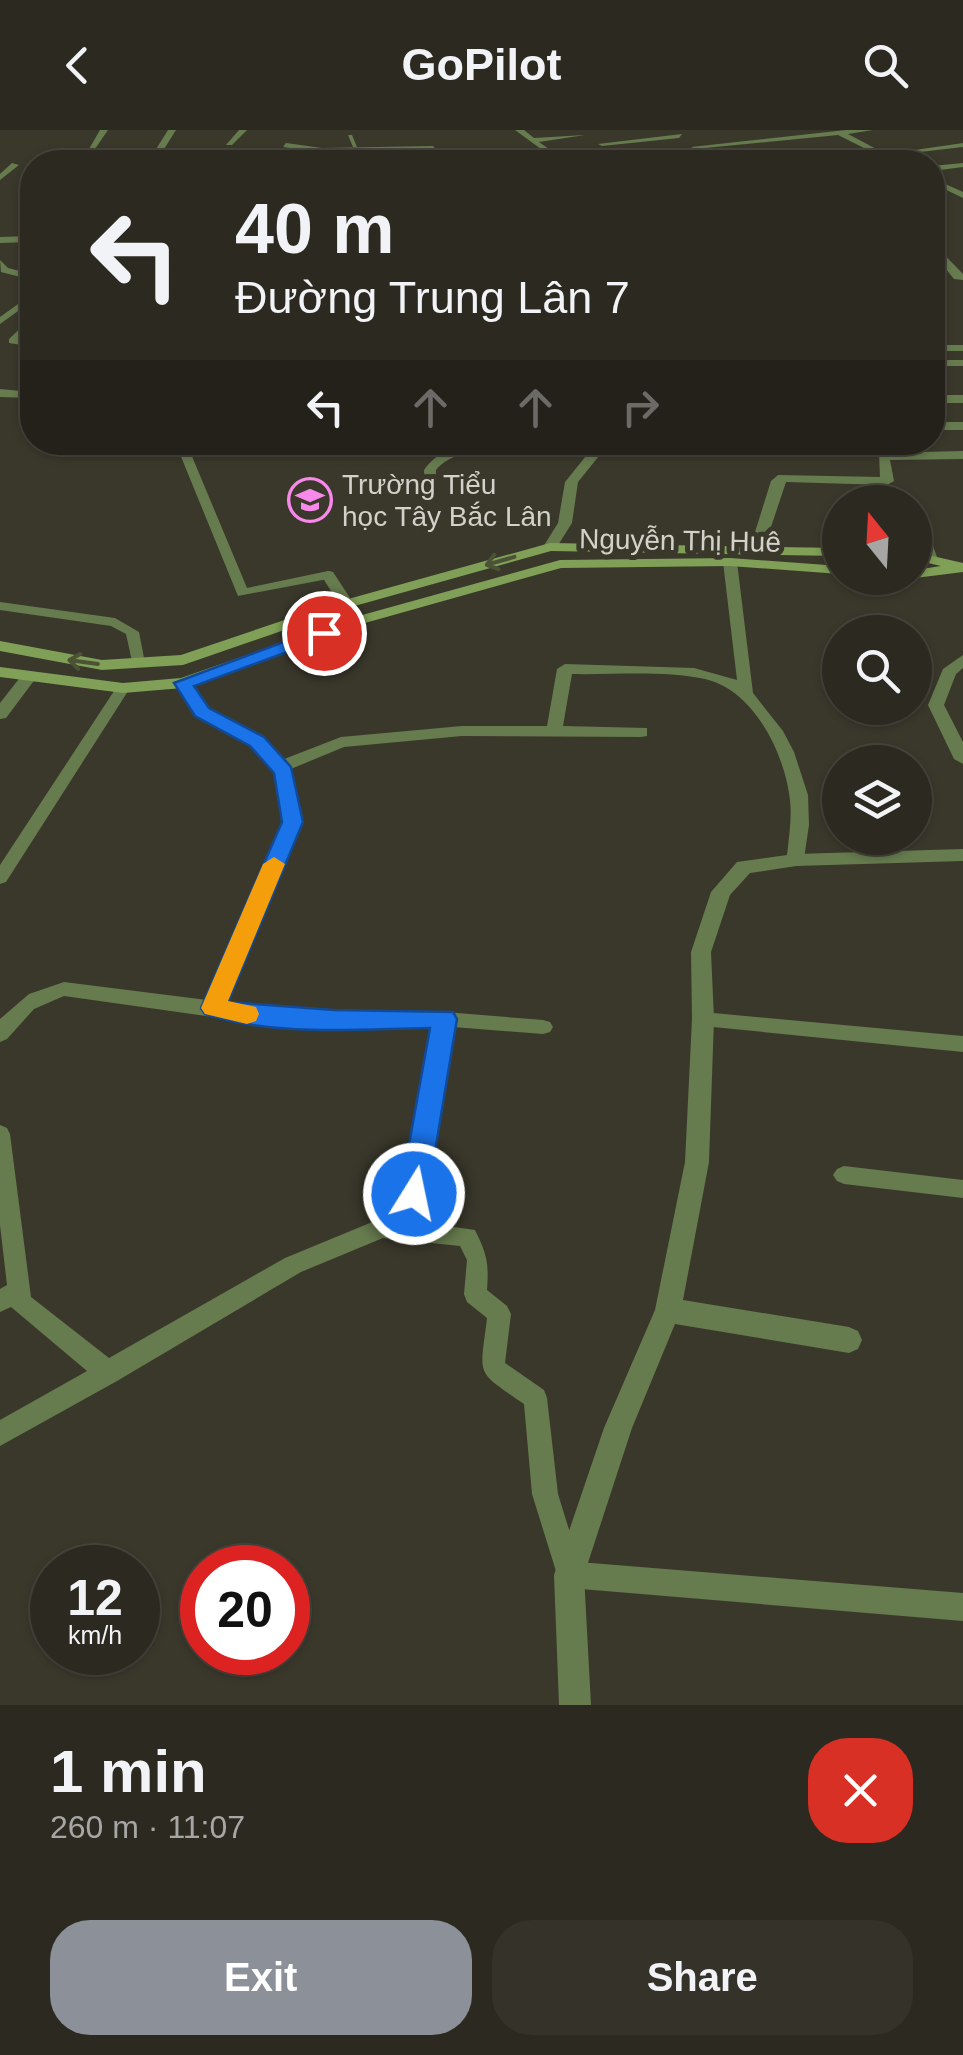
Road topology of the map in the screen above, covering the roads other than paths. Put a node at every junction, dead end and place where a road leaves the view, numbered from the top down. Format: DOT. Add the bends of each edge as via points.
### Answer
graph roads {
  1 [pos="104,130"];
  2 [pos="244,130"];
  3 [pos="299,130"];
  4 [pos="519,130"];
  5 [pos="670,130"];
  6 [pos="804,130"];
  7 [pos="868,130"];
  8 [pos="839,133"];
  9 [pos="581,135"];
  10 [pos="350,136"];
  11 [pos="679,136"];
  12 [pos="815,136"];
  13 [pos="532,140"];
  14 [pos="229,143"];
  15 [pos="602,144"];
  16 [pos="963,145"];
  17 [pos="355,146"];
  18 [pos="92,147"];
  19 [pos="695,147"];
  20 [pos="322,150"];
  21 [pos="433,150"];
  22 [pos="545,150"];
  23 [pos="699,150"];
  24 [pos="872,150"];
  25 [pos="920,150"];
  26 [pos="14,165"];
  27 [pos="0,178"];
  28 [pos="3,239"];
  29 [pos="0,251"];
  30 [pos="20,306"];
  31 [pos="0,322"];
  32 [pos="185,455"];
  33 [pos="442,455"];
  34 [pos="593,455"];
  35 [pos="882,455"];
  36 [pos="430,493"];
  37 [pos="550,547"];
  38 [pos="756,548"];
  39 [pos="822,551"];
  40 [pos="932,558"];
  41 [pos="730,562"];
  42 [pos="963,567"];
  43 [pos="822,569"];
  44 [pos="932,572"];
  45 [pos="328,575"];
  46 [pos="346,604"];
  47 [pos="0,606"];
  48 [pos="360,620"];
  49 [pos="0,646"];
  50 [pos="963,660"];
  51 [pos="138,663"];
  52 [pos="0,672"];
  53 [pos="28,678"];
  54 [pos="183,683"];
  55 [pos="123,688"];
  56 [pos="746,691"];
  57 [pos="0,714"];
  58 [pos="554,732"];
  59 [pos="641,732"];
  60 [pos="963,759"];
  61 [pos="280,767"];
  62 [pos="963,856"];
  63 [pos="796,860"];
  64 [pos="0,878"];
  65 [pos="213,1008"];
  66 [pos="444,1019"];
  67 [pos="703,1019"];
  68 [pos="543,1027"];
  69 [pos="0,1034"];
  70 [pos="963,1044"];
  71 [pos="0,1134"];
  72 [pos="844,1175"];
  73 [pos="963,1188"];
  74 [pos="408,1230"];
  75 [pos="9,1296"];
  76 [pos="668,1310"];
  77 [pos="849,1340"];
  78 [pos="109,1373"];
  79 [pos="0,1434"];
  80 [pos="569,1575"];
  81 [pos="963,1607"];
  82 [pos="574,1705"];
  1 -- 18 [label="street"];
  2 -- 14 [label="street"];
  3 -- 20 [label="street" via="286,145"];
  4 -- 13 [label="street"];
  5 -- 11 [label="street"];
  6 -- 12 [label="street"];
  7 -- 8 [label="street"];
  8 -- 12 [label="street"];
  8 -- 24 [label="street"];
  9 -- 13 [label="street"];
  10 -- 17 [label="lane"];
  11 -- 15 [label="street"];
  11 -- 19 [label="street"];
  12 -- 19 [label="street"];
  13 -- 22 [label="street"];
  16 -- 25 [label="lane"];
  17 -- 20 [label="street"];
  17 -- 21 [label="street"];
  19 -- 23 [label="street"];
  26 -- 27 [label="street"];
  28 -- 29 [label="street"];
  30 -- 31 [label="lane"];
  32 -- 45 [label="lane" via="242,593"];
  33 -- 36 [label="street" via="430,470"];
  34 -- 37 [label="street" via="572,482 565,524"];
  35 -- 38 [label="street" via="887,480 778,481"];
  37 -- 38 [label="street, Nguyễn Thị Huê"];
  37 -- 46 [label="street, Nguyễn Thị Huê, one-way"];
  38 -- 39 [label="street, Nguyễn Thị Huê"];
  40 -- 42 [label="street"];
  41 -- 43 [label="street, Nguyễn Thị Huê"];
  41 -- 48 [label="street, Nguyễn Thị Huê" via="560,564"];
  41 -- 56 [label="street"];
  42 -- 44 [label="street"];
  45 -- 46 [label="street"];
  46 -- 48 [label="street"];
  46 -- 51 [label="street, Nguyễn Thị Huê" via="183,660"];
  47 -- 51 [label="lane" via="115,622 132,632"];
  48 -- 54 [label="street, Nguyễn Thị Huê"];
  51 -- 49 [label="street, Nguyễn Thị Huê, one-way" via="102,665"];
  50 -- 60 [label="street" via="949,672 936,705"];
  52 -- 53 [label="street, Nguyễn Thị Huê"];
  53 -- 55 [label="street, Nguyễn Thị Huê"];
  53 -- 57 [label="street"];
  54 -- 55 [label="street, Nguyễn Thị Huê"];
  54 -- 61 [label="lane" via="202,712 257,742"];
  55 -- 64 [label="lane"];
  56 -- 58 [label="street" via="712,676 565,669"];
  56 -- 63 [label="street" via="790,766 801,811"];
  58 -- 59 [label="street"];
  58 -- 61 [label="street" via="462,731 341,742"];
  61 -- 65 [label="lane" via="293,822"];
  62 -- 63 [label="lane"];
  63 -- 67 [label="street" via="744,867 721,892 701,952"];
  65 -- 66 [label="lane" via="334,1020"];
  65 -- 69 [label="lane" via="64,989 39,996"];
  66 -- 68 [label="lane"];
  66 -- 74 [label="lane"];
  67 -- 70 [label="lane"];
  67 -- 76 [label="street" via="696,1162"];
  71 -- 75 [label="lane"];
  72 -- 73 [label="lane"];
  74 -- 78 [label="lane" via="382,1228 294,1266"];
  74 -- 80 [label="lane" via="467,1237 478,1260 475,1294 498,1314 493,1368 535,1398 546,1494"];
  75 -- 78 [label="lane"];
  76 -- 77 [label="street"];
  76 -- 80 [label="street" via="618,1428"];
  78 -- 79 [label="lane"];
  80 -- 81 [label="lane"];
  80 -- 82 [label="street"];
}
